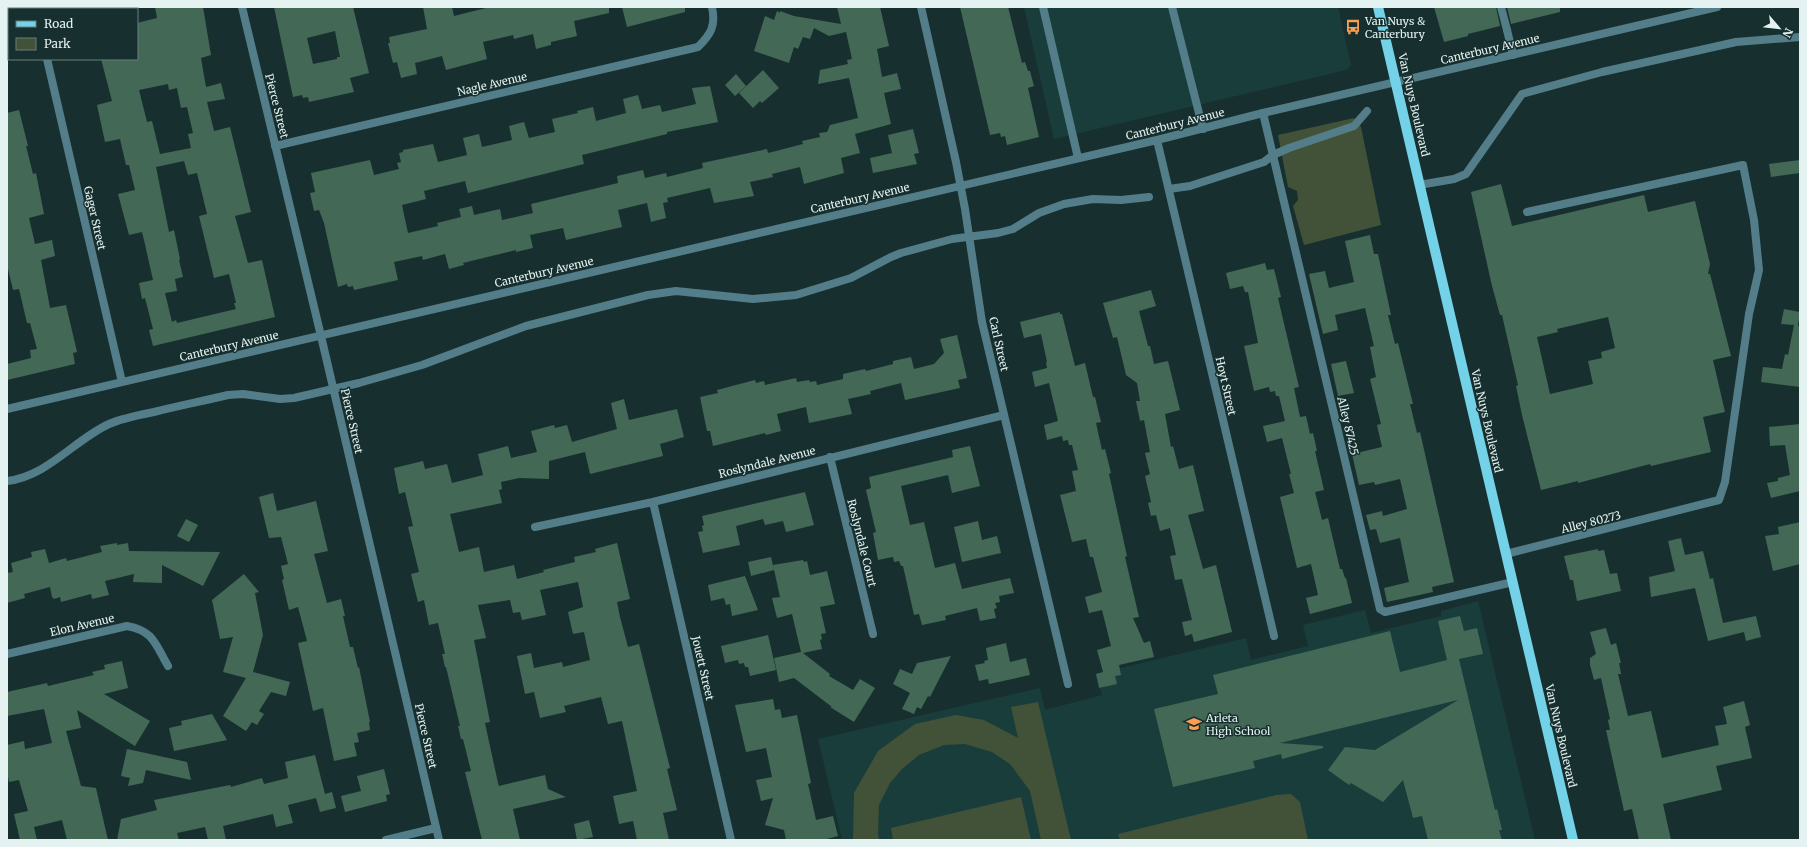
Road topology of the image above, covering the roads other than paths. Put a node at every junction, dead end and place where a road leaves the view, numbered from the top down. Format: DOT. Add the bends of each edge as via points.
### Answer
graph roads {
  1 [pos="242,7"];
  2 [pos="712,7"];
  3 [pos="921,7"];
  4 [pos="1043,7"];
  5 [pos="1172,7"];
  6 [pos="1378,7"];
  7 [pos="1501,7"];
  8 [pos="1717,7"];
  9 [pos="1800,37"];
  10 [pos="1513,55"];
  11 [pos="47,60"];
  12 [pos="1396,83"];
  13 [pos="1367,112"];
  14 [pos="1263,114"];
  15 [pos="1203,129"];
  16 [pos="1158,140"];
  17 [pos="275,146"];
  18 [pos="1273,155"];
  19 [pos="1078,158"];
  20 [pos="1420,185"];
  21 [pos="961,186"];
  22 [pos="1169,190"];
  23 [pos="1149,197"];
  24 [pos="1527,212"];
  25 [pos="970,237"];
  26 [pos="321,336"];
  27 [pos="122,382"];
  28 [pos="333,388"];
  29 [pos="7,410"];
  30 [pos="1004,415"];
  31 [pos="830,457"];
  32 [pos="7,481"];
  33 [pos="653,502"];
  34 [pos="535,527"];
  35 [pos="1506,554"];
  36 [pos="1512,582"];
  37 [pos="873,634"];
  38 [pos="1274,636"];
  39 [pos="7,654"];
  40 [pos="168,666"];
  41 [pos="1068,684"];
  42 [pos="436,828"];
  43 [pos="386,840"];
  44 [pos="438,840"];
  45 [pos="731,840"];
  46 [pos="1573,840"];
  1 -- 17 [label="street, Pierce Street"];
  2 -- 17 [label="street, Nagle Avenue" via="714,17 710,35 698,47"];
  3 -- 21 [label="street, Carl Street"];
  4 -- 19 [label="street"];
  5 -- 15 [label="street"];
  6 -- 12 [label="main road, Van Nuys Boulevard"];
  7 -- 10 [label="street"];
  8 -- 10 [label="street, Canterbury Avenue"];
  9 -- 20 [label="street" via="1736,42 1602,72 1522,94 1466,174 1454,179"];
  10 -- 12 [label="street, Canterbury Avenue"];
  11 -- 27 [label="street, Gager Street"];
  12 -- 14 [label="street, Canterbury Avenue"];
  12 -- 20 [label="main road, Van Nuys Boulevard"];
  13 -- 18 [label="street" via="1354,126"];
  14 -- 15 [label="street, Canterbury Avenue"];
  14 -- 18 [label="street, Alley 87425"];
  15 -- 16 [label="street, Canterbury Avenue"];
  16 -- 19 [label="street, Canterbury Avenue"];
  16 -- 22 [label="street, Hoyt Street"];
  17 -- 26 [label="street, Pierce Street"];
  18 -- 22 [label="street" via="1264,162 1190,186"];
  18 -- 36 [label="street, Alley 87425" via="1380,609 1385,612"];
  19 -- 21 [label="street, Canterbury Avenue"];
  20 -- 35 [label="main road, Van Nuys Boulevard"];
  21 -- 25 [label="street, Carl Street"];
  21 -- 26 [label="street, Canterbury Avenue"];
  22 -- 38 [label="street, Hoyt Street"];
  23 -- 25 [label="street" via="1093,199 1064,204 1039,213 1013,229"];
  24 -- 35 [label="street, Alley 80273" via="1743,165 1754,220 1759,270 1749,314 1725,482 1719,500"];
  25 -- 28 [label="street" via="901,253 852,278 796,295 753,299 676,291 648,295 526,326 422,365"];
  25 -- 30 [label="street, Carl Street" via="982,322"];
  26 -- 27 [label="street, Canterbury Avenue"];
  26 -- 28 [label="street, Pierce Street"];
  27 -- 29 [label="street, Canterbury Avenue"];
  28 -- 32 [label="street" via="280,399 243,394 228,395 125,419 100,429 41,470"];
  28 -- 42 [label="street, Pierce Street"];
  30 -- 31 [label="street, Roslyndale Avenue"];
  30 -- 41 [label="street, Carl Street"];
  31 -- 33 [label="street, Roslyndale Avenue"];
  31 -- 37 [label="street, Roslyndale Court"];
  33 -- 34 [label="street, Roslyndale Avenue"];
  33 -- 45 [label="street, Jouett Street"];
  35 -- 36 [label="main road, Van Nuys Boulevard"];
  36 -- 46 [label="main road, Van Nuys Boulevard"];
  39 -- 40 [label="street, Elon Avenue" via="127,626 141,628 151,636"];
  42 -- 43 [label="street"];
  42 -- 44 [label="street, Pierce Street"];
}
